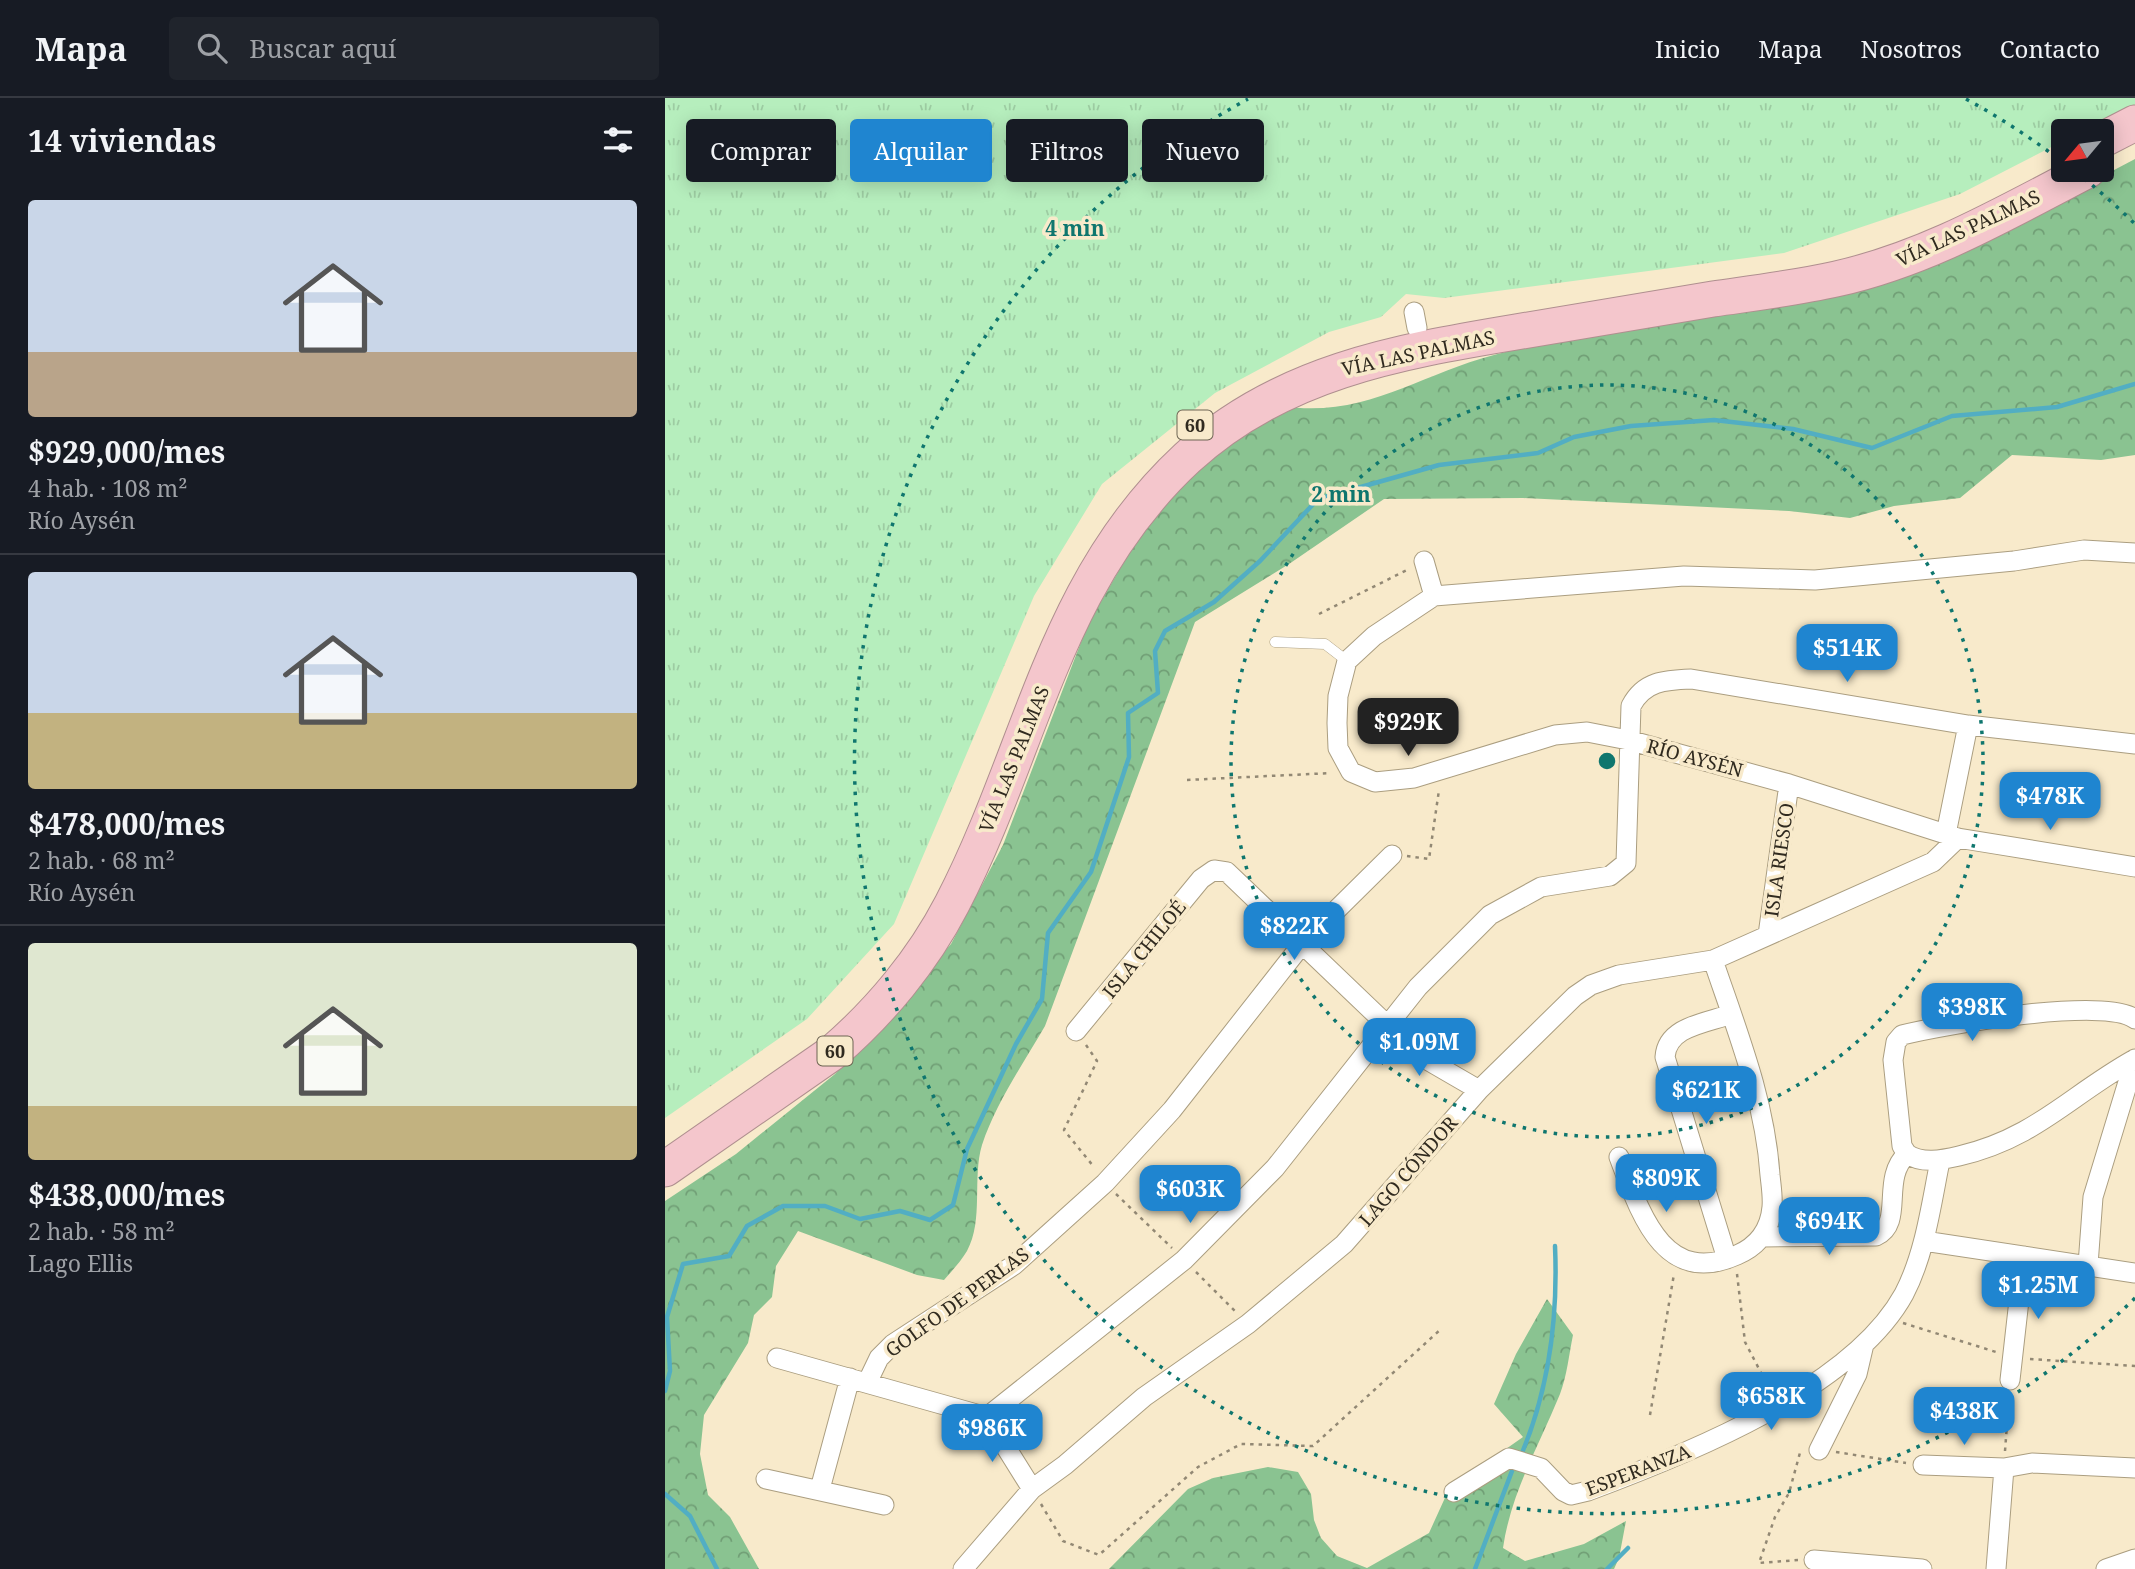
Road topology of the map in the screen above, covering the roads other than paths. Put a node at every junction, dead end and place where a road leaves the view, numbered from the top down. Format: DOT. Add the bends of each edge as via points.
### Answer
graph roads {
  1 [pos="2135,122"];
  2 [pos="2114,133"];
  3 [pos="2135,146"];
  4 [pos="2114,157"];
  5 [pos="2051,166"];
  6 [pos="2064,182"];
  7 [pos="2135,553"];
  8 [pos="1424,561"];
  9 [pos="1434,596"];
  10 [pos="1275,642"];
  11 [pos="1347,660"];
  12 [pos="1968,725"];
  13 [pos="1628,740"];
  14 [pos="2135,744"];
  15 [pos="1789,784"];
  16 [pos="1952,836"];
  17 [pos="1392,855"];
  18 [pos="2135,867"];
  19 [pos="1768,935"];
  20 [pos="1303,943"];
  21 [pos="1713,960"];
  22 [pos="1731,1014"];
  23 [pos="2135,1020"];
  24 [pos="1387,1025"];
  25 [pos="1076,1031"];
  26 [pos="2135,1059"];
  27 [pos="1479,1090"];
  28 [pos="747,1113"];
  29 [pos="665,1146"];
  30 [pos="1907,1154"];
  31 [pos="1619,1157"];
  32 [pos="1940,1161"];
  33 [pos="665,1169"];
  34 [pos="665,1184"];
  35 [pos="1763,1237"];
  36 [pos="1924,1241"];
  37 [pos="2024,1256"];
  38 [pos="1731,1258"];
  39 [pos="2088,1265"];
  40 [pos="2135,1273"];
  41 [pos="1864,1344"];
  42 [pos="777,1358"];
  43 [pos="859,1380"];
  44 [pos="2010,1380"];
  45 [pos="987,1417"];
  46 [pos="1812,1447"];
  47 [pos="1923,1465"];
  48 [pos="2004,1468"];
  49 [pos="2135,1468"];
  50 [pos="766,1479"];
  51 [pos="820,1489"];
  52 [pos="1032,1489"];
  53 [pos="1454,1492"];
  54 [pos="884,1505"];
  55 [pos="2135,1559"];
  56 [pos="1814,1560"];
  57 [pos="963,1569"];
  58 [pos="1922,1569"];
  59 [pos="1996,1569"];
  60 [pos="2106,1569"];
  1 -- 2 [label="highway"];
  3 -- 4 [label="highway"];
  5 -- 29 [label="highway, VÍA LAS PALMAS / 60" via="1913,234 1826,259 1416,320 1339,347 1251,387 1198,422 1131,486 1095,532 1056,602 972,811 905,942 862,998 815,1044"];
  6 -- 28 [label="highway, VÍA LAS PALMAS / 60" via="1958,236 1870,271 1378,358 1310,380 1237,419 1165,479 1102,559 1073,614 951,905 908,972 855,1034"];
  7 -- 9 [label="street" via="2084,550 1815,580 1684,576"];
  8 -- 9 [label="street"];
  9 -- 11 [label="street"];
  10 -- 11 [label="lane" via="1325,644"];
  11 -- 13 [label="street, RÍO AYSÉN" via="1338,696 1338,748 1352,772 1375,782 1414,778 1555,735 1587,732"];
  12 -- 13 [label="street" via="1691,679 1665,680 1638,693 1631,706"];
  12 -- 14 [label="street"];
  12 -- 16 [label="street"];
  13 -- 15 [label="street, RÍO AYSÉN"];
  13 -- 24 [label="street" via="1626,863 1609,876 1541,887 1490,915"];
  15 -- 16 [label="street, RÍO AYSÉN"];
  15 -- 19 [label="street, ISLA RIESCO"];
  16 -- 18 [label="street, RÍO AYSÉN"];
  16 -- 19 [label="street, LAGO CÓNDOR" via="1933,862"];
  17 -- 20 [label="street, GOLFO DE PERLAS"];
  19 -- 21 [label="street, LAGO CÓNDOR"];
  20 -- 24 [label="street"];
  20 -- 25 [label="street, ISLA CHILOÉ" via="1227,872 1214,870 1201,879"];
  20 -- 43 [label="street, GOLFO DE PERLAS" via="1172,1110 1105,1182 1014,1265 894,1344"];
  21 -- 22 [label="street"];
  21 -- 27 [label="street, LAGO CÓNDOR" via="1619,975 1591,985 1574,996"];
  22 -- 35 [label="street" via="1762,1105 1772,1207"];
  22 -- 38 [label="street" via="1674,1034 1666,1044 1665,1057"];
  23 -- 30 [label="street" via="2114,1010 2031,1014 1902,1035 1893,1060 1902,1146"];
  24 -- 27 [label="street" via="1429,1061"];
  24 -- 45 [label="street" via="1275,1168 1184,1260"];
  26 -- 32 [label="street" via="2019,1136"];
  26 -- 39 [label="street" via="2093,1197"];
  27 -- 52 [label="street, LAGO CÓNDOR" via="1344,1244 1248,1324 1144,1396"];
  28 -- 33 [label="highway, VÍA LAS PALMAS / 60"];
  28 -- 34 [label="highway"];
  30 -- 32 [label="street"];
  30 -- 35 [label="street" via="1893,1173 1891,1222 1885,1232 1876,1236"];
  31 -- 38 [label="street" via="1656,1237 1677,1258 1700,1265"];
  32 -- 36 [label="street, ESPERANZA"];
  35 -- 38 [label="street"];
  36 -- 37 [label="street"];
  36 -- 41 [label="street, ESPERANZA" via="1904,1294"];
  37 -- 39 [label="street"];
  37 -- 44 [label="street"];
  39 -- 40 [label="street"];
  41 -- 46 [label="street" via="1857,1374"];
  41 -- 53 [label="street, ESPERANZA" via="1779,1405 1711,1440 1588,1491 1571,1495 1541,1468 1509,1458"];
  42 -- 43 [label="street"];
  43 -- 45 [label="street"];
  43 -- 51 [label="street, GOLFO DE PERLAS"];
  45 -- 52 [label="street"];
  47 -- 48 [label="street"];
  48 -- 49 [label="street" via="2032,1463"];
  48 -- 59 [label="street"];
  50 -- 51 [label="street"];
  51 -- 54 [label="street"];
  52 -- 57 [label="street, LAGO CÓNDOR"];
  55 -- 60 [label="street"];
  56 -- 58 [label="street"];
}
